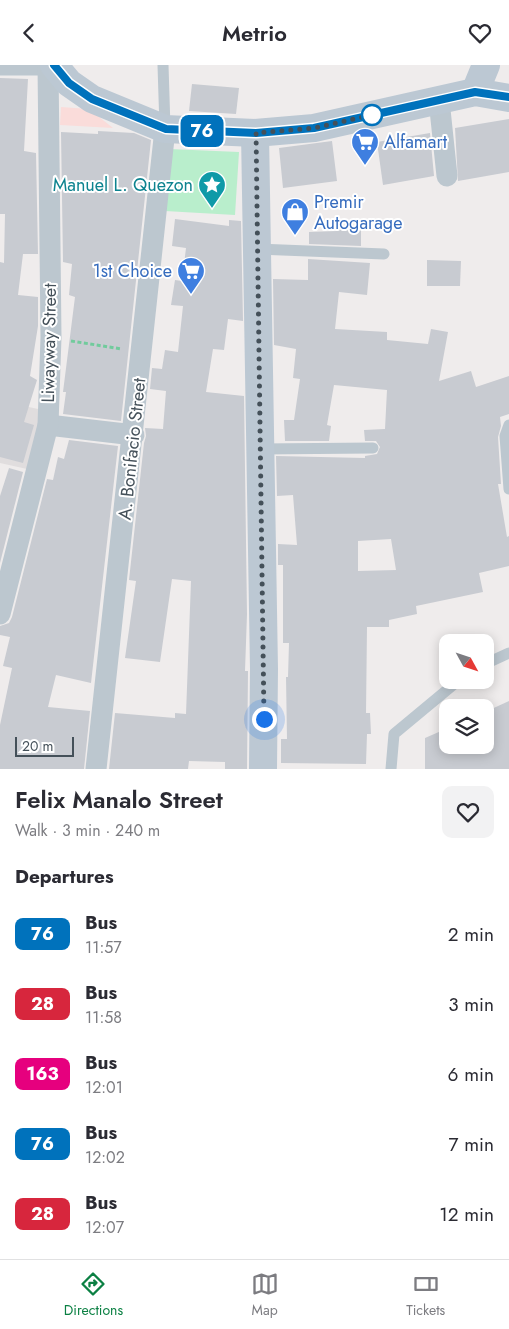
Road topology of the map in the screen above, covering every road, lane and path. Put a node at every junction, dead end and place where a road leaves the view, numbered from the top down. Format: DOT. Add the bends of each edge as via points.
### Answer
graph roads {
  1 [pos="164,65"];
  2 [pos="486,65"];
  3 [pos="50,67"];
  4 [pos="0,70"];
  5 [pos="475,92"];
  6 [pos="509,97"];
  7 [pos="438,100"];
  8 [pos="166,129"];
  9 [pos="256,133"];
  10 [pos="447,175"];
  11 [pos="258,249"];
  12 [pos="384,254"];
  13 [pos="51,337"];
  14 [pos="143,353"];
  15 [pos="48,425"];
  16 [pos="509,425"];
  17 [pos="134,435"];
  18 [pos="373,448"];
  19 [pos="260,449"];
  20 [pos="509,489"];
  21 [pos="0,614"];
  22 [pos="509,653"];
  23 [pos="494,660"];
  24 [pos="448,689"];
  25 [pos="96,769"];
  26 [pos="263,769"];
  27 [pos="391,769"];
  1 -- 8 [label="lane"];
  2 -- 5 [label="main road"];
  3 -- 4 [label="lane"];
  3 -- 8 [label="main road" via="92,99"];
  3 -- 13 [label="street, Liwayway Street"];
  5 -- 6 [label="main road"];
  5 -- 7 [label="main road"];
  7 -- 9 [label="main road" via="314,128"];
  7 -- 10 [label="street"];
  8 -- 9 [label="main road"];
  8 -- 14 [label="street, A. Bonifacio Street"];
  9 -- 11 [label="main road"];
  11 -- 12 [label="lane"];
  11 -- 19 [label="main road"];
  13 -- 14 [label="path"];
  13 -- 15 [label="street, Liwayway Street"];
  14 -- 17 [label="street, A. Bonifacio Street"];
  15 -- 17 [label="street"];
  15 -- 21 [label="street, Liwayway Street"];
  16 -- 20 [label="lane" via="505,436"];
  17 -- 25 [label="street, A. Bonifacio Street"];
  18 -- 19 [label="lane"];
  19 -- 26 [label="main road"];
  22 -- 23 [label="lane"];
  24 -- 27 [label="lane" via="394,734"];
}
